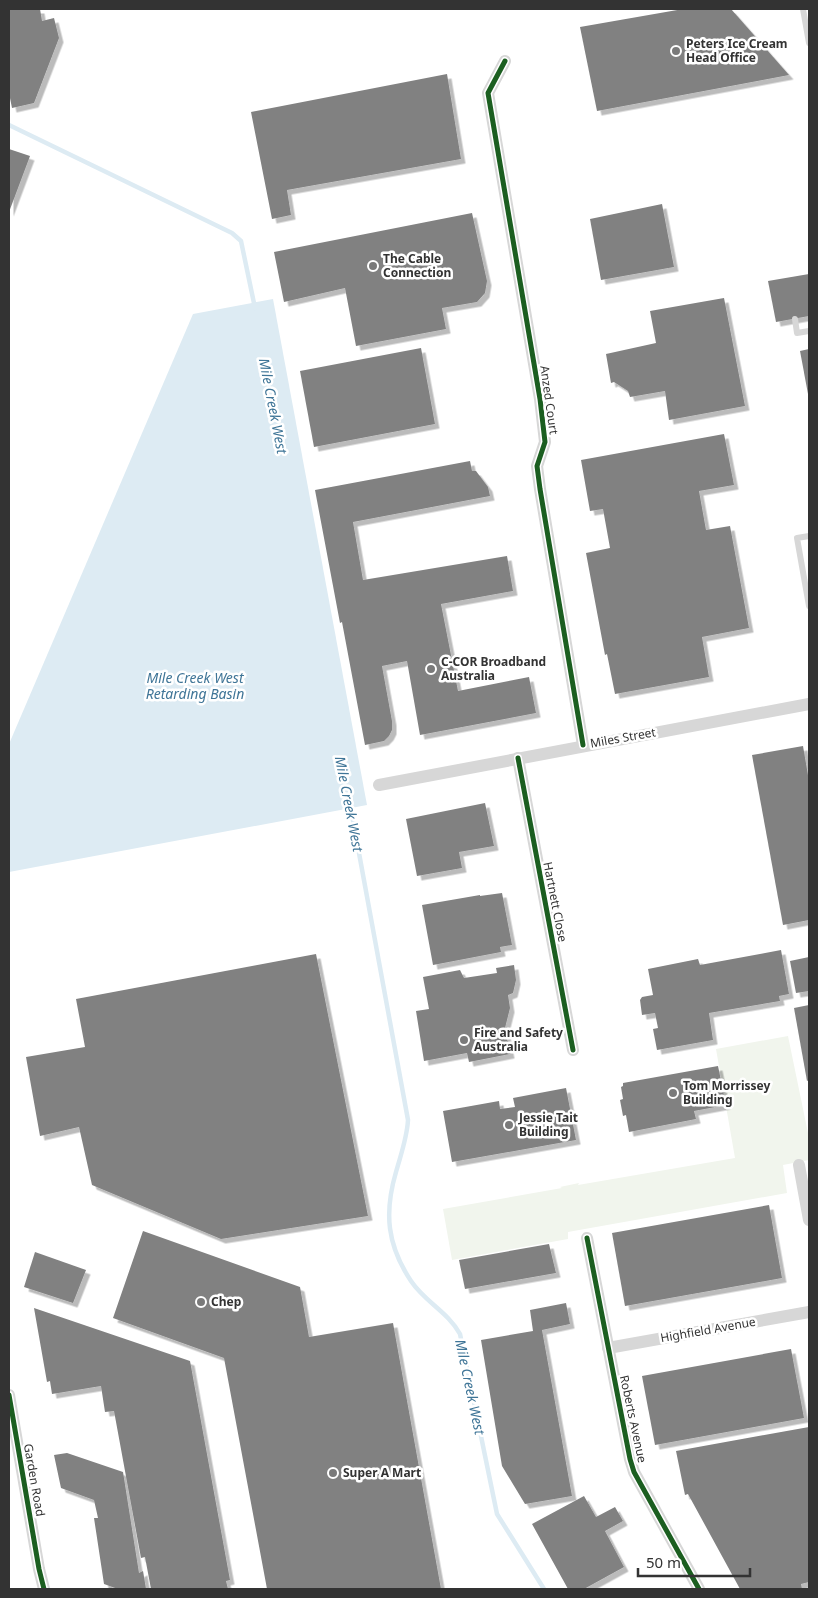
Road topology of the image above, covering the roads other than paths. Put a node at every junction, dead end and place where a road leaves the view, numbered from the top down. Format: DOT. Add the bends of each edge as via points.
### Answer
graph roads {
  1 [pos="803,9"];
  2 [pos="809,43"];
  3 [pos="505,61"];
  4 [pos="795,319"];
  5 [pos="809,331"];
  6 [pos="809,536"];
  7 [pos="809,606"];
  8 [pos="809,704"];
  9 [pos="583,745"];
  10 [pos="518,758"];
  11 [pos="379,784"];
  12 [pos="573,1050"];
  13 [pos="800,1165"];
  14 [pos="809,1220"];
  15 [pos="587,1238"];
  16 [pos="809,1312"];
  17 [pos="608,1348"];
  18 [pos="9,1395"];
  19 [pos="42,1589"];
  20 [pos="699,1589"];
  1 -- 2 [label="lane"];
  3 -- 9 [label="street, Anzed Court" via="488,93 540,399 545,442 537,466"];
  4 -- 5 [label="lane" via="798,333"];
  6 -- 7 [label="lane" via="797,538"];
  8 -- 9 [label="street, Miles Street"];
  9 -- 10 [label="street, Miles Street"];
  10 -- 11 [label="street, Miles Street"];
  10 -- 12 [label="street, Hartnett Close"];
  13 -- 14 [label="street"];
  15 -- 17 [label="street, Roberts Avenue"];
  16 -- 17 [label="street, Highfield Avenue"];
  17 -- 20 [label="street, Roberts Avenue" via="634,1472"];
  18 -- 19 [label="street, Garden Road"];
}
